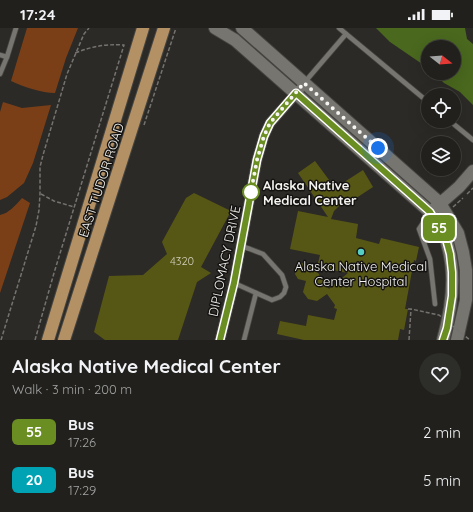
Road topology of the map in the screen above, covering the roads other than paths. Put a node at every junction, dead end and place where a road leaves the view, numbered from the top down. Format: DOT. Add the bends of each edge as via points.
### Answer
graph roads {
  1 [pos="16,28"];
  2 [pos="143,28"];
  3 [pos="164,28"];
  4 [pos="215,28"];
  5 [pos="242,28"];
  6 [pos="339,28"];
  7 [pos="346,34"];
  8 [pos="0,55"];
  9 [pos="7,58"];
  10 [pos="0,74"];
  11 [pos="304,83"];
  12 [pos="296,93"];
  13 [pos="421,96"];
  14 [pos="458,128"];
  15 [pos="473,140"];
  16 [pos="473,171"];
  17 [pos="440,203"];
  18 [pos="430,212"];
  19 [pos="241,246"];
  20 [pos="234,283"];
  21 [pos="256,293"];
  22 [pos="434,304"];
  23 [pos="48,340"];
  24 [pos="64,340"];
  25 [pos="220,340"];
  26 [pos="244,340"];
  27 [pos="443,340"];
  28 [pos="457,340"];
  1 -- 9 [label="lane"];
  2 -- 23 [label="main road, EAST TUDOR ROAD"];
  3 -- 24 [label="main road, EAST TUDOR ROAD"];
  4 -- 12 [label="street" via="236,40"];
  5 -- 11 [label="street"];
  6 -- 7 [label="lane"];
  7 -- 11 [label="lane"];
  7 -- 13 [label="lane"];
  8 -- 9 [label="lane"];
  9 -- 10 [label="lane"];
  11 -- 12 [label="street, DIPLOMACY DRIVE"];
  11 -- 17 [label="street"];
  12 -- 18 [label="street"];
  12 -- 19 [label="street, DIPLOMACY DRIVE" via="270,123 264,136"];
  14 -- 15 [label="lane"];
  16 -- 17 [label="street"];
  17 -- 18 [label="street"];
  17 -- 28 [label="street" via="458,234 466,270 466,300"];
  18 -- 22 [label="lane" via="419,229 430,259"];
  18 -- 27 [label="street" via="446,239 452,272 452,296"];
  19 -- 20 [label="street, DIPLOMACY DRIVE"];
  19 -- 21 [label="lane" via="263,254 282,275 286,287 280,297 272,300"];
  20 -- 21 [label="lane"];
  20 -- 25 [label="street, DIPLOMACY DRIVE"];
  21 -- 26 [label="lane"];
}
